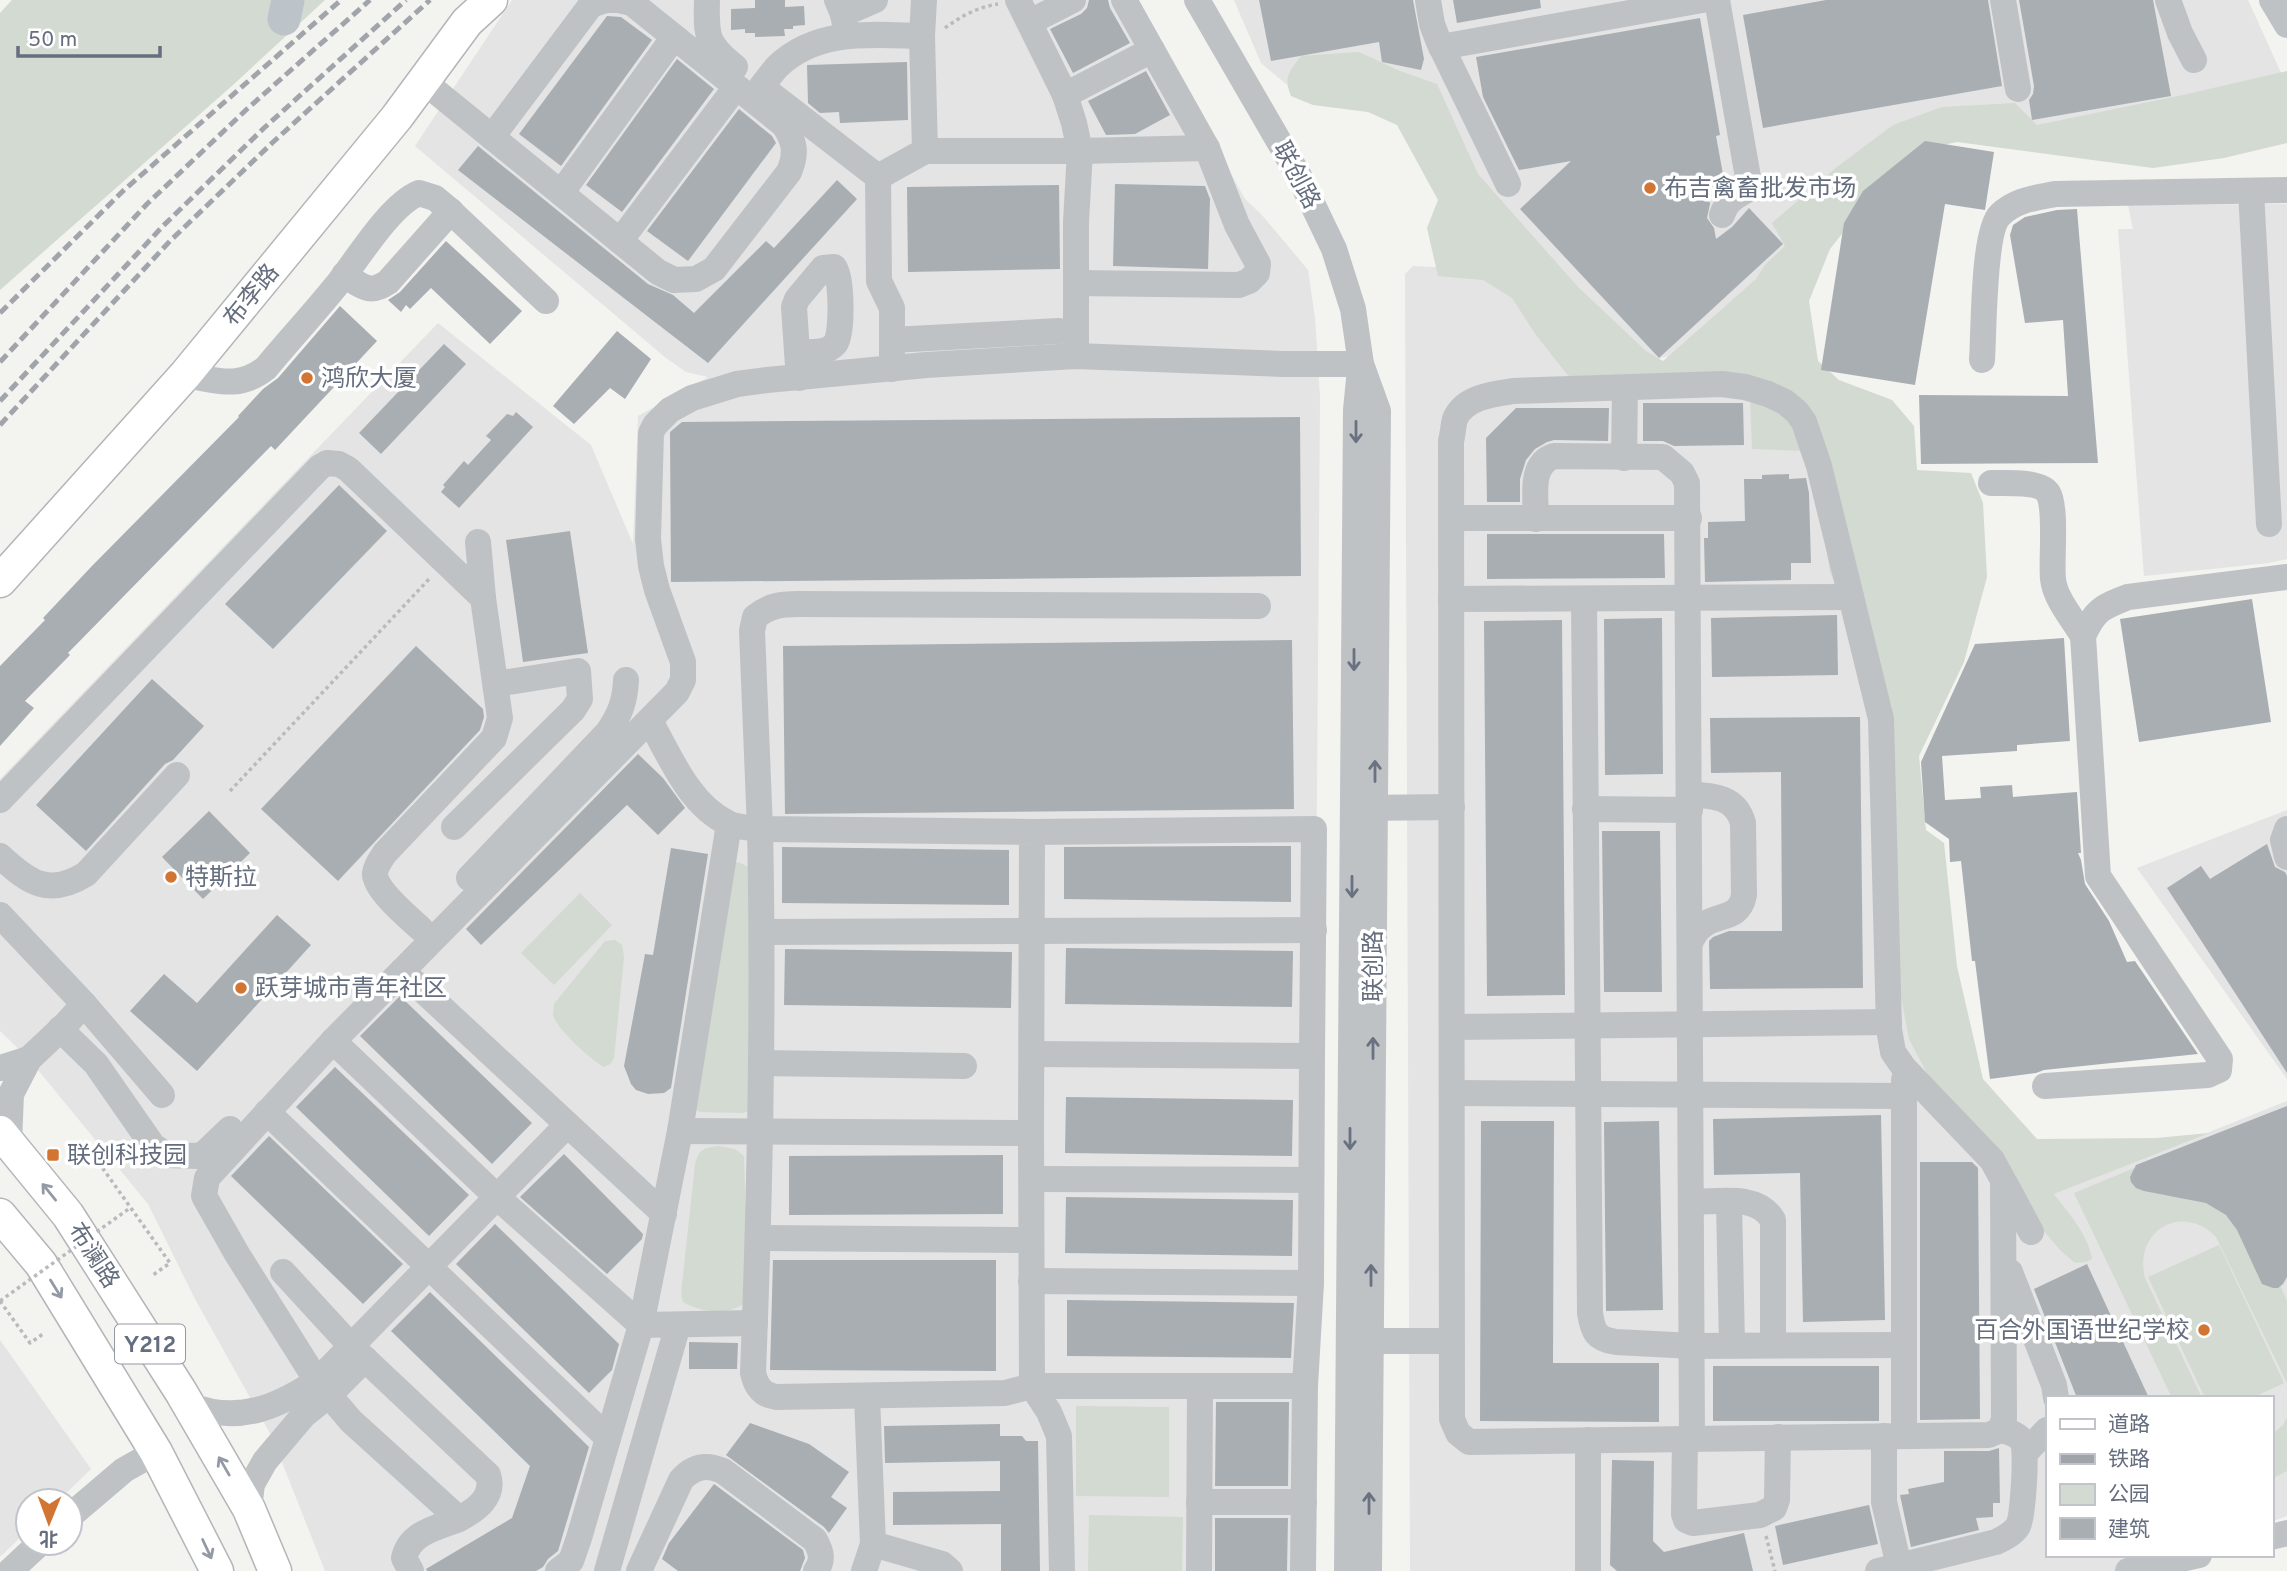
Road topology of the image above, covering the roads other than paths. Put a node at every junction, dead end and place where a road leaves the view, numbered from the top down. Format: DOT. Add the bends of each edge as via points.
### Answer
graph roads {
  1 [pos="491,0"];
  2 [pos="618,0"];
  3 [pos="707,0"];
  4 [pos="875,0"];
  5 [pos="924,0"];
  6 [pos="1073,0"];
  7 [pos="1124,0"];
  8 [pos="1197,0"];
  9 [pos="1428,0"];
  10 [pos="1702,0"];
  11 [pos="1717,0"];
  12 [pos="2003,0"];
  13 [pos="2168,0"];
  14 [pos="2272,0"];
  15 [pos="1025,12"];
  16 [pos="843,16"];
  17 [pos="2287,24"];
  18 [pos="674,37"];
  19 [pos="923,44"];
  20 [pos="1441,47"];
  21 [pos="1152,50"];
  22 [pos="2194,60"];
  23 [pos="423,81"];
  24 [pos="749,87"];
  25 [pos="2018,89"];
  26 [pos="1065,95"];
  27 [pos="492,137"];
  28 [pos="1207,148"];
  29 [pos="925,151"];
  30 [pos="1080,151"];
  31 [pos="878,177"];
  32 [pos="1508,184"];
  33 [pos="2287,190"];
  34 [pos="2251,191"];
  35 [pos="561,193"];
  36 [pos="450,211"];
  37 [pos="1722,215"];
  38 [pos="620,241"];
  39 [pos="344,275"];
  40 [pos="1076,283"];
  41 [pos="546,301"];
  42 [pos="1059,331"];
  43 [pos="892,340"];
  44 [pos="1076,356"];
  45 [pos="1982,360"];
  46 [pos="1361,364"];
  47 [pos="892,369"];
  48 [pos="185,375"];
  49 [pos="1625,387"];
  50 [pos="1624,458"];
  51 [pos="1992,483"];
  52 [pos="1451,518"];
  53 [pos="1689,518"];
  54 [pos="1536,519"];
  55 [pos="2269,524"];
  56 [pos="478,541"];
  57 [pos="2287,577"];
  58 [pos="0,581"];
  59 [pos="1851,597"];
  60 [pos="483,598"];
  61 [pos="1689,598"];
  62 [pos="1451,599"];
  63 [pos="1584,599"];
  64 [pos="1258,606"];
  65 [pos="2083,636"];
  66 [pos="626,681"];
  67 [pos="496,684"];
  68 [pos="650,721"];
  69 [pos="494,738"];
  70 [pos="519,762"];
  71 [pos="177,775"];
  72 [pos="0,800"];
  73 [pos="1690,803"];
  74 [pos="1452,807"];
  75 [pos="1364,808"];
  76 [pos="1585,810"];
  77 [pos="729,824"];
  78 [pos="454,827"];
  79 [pos="760,829"];
  80 [pos="2287,829"];
  81 [pos="1032,831"];
  82 [pos="0,856"];
  83 [pos="2287,857"];
  84 [pos="0,915"];
  85 [pos="421,929"];
  86 [pos="1032,930"];
  87 [pos="1314,930"];
  88 [pos="762,932"];
  89 [pos="1690,943"];
  90 [pos="402,971"];
  91 [pos="85,1004"];
  92 [pos="1889,1022"];
  93 [pos="1586,1025"];
  94 [pos="1691,1025"];
  95 [pos="1452,1027"];
  96 [pos="60,1029"];
  97 [pos="333,1041"];
  98 [pos="1032,1054"];
  99 [pos="1312,1056"];
  100 [pos="29,1059"];
  101 [pos="761,1063"];
  102 [pos="964,1066"];
  103 [pos="1903,1068"];
  104 [pos="0,1069"];
  105 [pos="2045,1086"];
  106 [pos="1452,1093"];
  107 [pos="1587,1094"];
  108 [pos="1691,1094"];
  109 [pos="162,1095"];
  110 [pos="1904,1096"];
  111 [pos="267,1112"];
  112 [pos="567,1125"];
  113 [pos="680,1131"];
  114 [pos="759,1132"];
  115 [pos="1031,1133"];
  116 [pos="4,1137"];
  117 [pos="1031,1179"];
  118 [pos="1311,1180"];
  119 [pos="2003,1180"];
  120 [pos="497,1197"];
  121 [pos="1692,1202"];
  122 [pos="1729,1202"];
  123 [pos="664,1214"];
  124 [pos="0,1215"];
  125 [pos="2031,1232"];
  126 [pos="758,1238"];
  127 [pos="1031,1240"];
  128 [pos="2004,1258"];
  129 [pos="427,1267"];
  130 [pos="283,1272"];
  131 [pos="1031,1281"];
  132 [pos="1311,1283"];
  133 [pos="755,1323"];
  134 [pos="641,1325"];
  135 [pos="678,1325"];
  136 [pos="1370,1341"];
  137 [pos="1451,1342"];
  138 [pos="1732,1345"];
  139 [pos="1773,1345"];
  140 [pos="1904,1345"];
  141 [pos="1693,1346"];
  142 [pos="357,1352"];
  143 [pos="1032,1386"];
  144 [pos="1200,1386"];
  145 [pos="1305,1386"];
  146 [pos="323,1388"];
  147 [pos="867,1396"];
  148 [pos="2056,1396"];
  149 [pos="189,1405"];
  150 [pos="2000,1430"];
  151 [pos="2046,1431"];
  152 [pos="1894,1436"];
  153 [pos="1778,1437"];
  154 [pos="608,1438"];
  155 [pos="1688,1438"];
  156 [pos="1588,1440"];
  157 [pos="156,1452"];
  158 [pos="2025,1453"];
  159 [pos="1199,1502"];
  160 [pos="1304,1502"];
  161 [pos="84,1504"];
  162 [pos="248,1509"];
  163 [pos="458,1519"];
  164 [pos="873,1544"];
  165 [pos="25,1557"];
  166 [pos="2190,1557"];
  167 [pos="1888,1568"];
  168 [pos="10,1571"];
  169 [pos="217,1571"];
  170 [pos="275,1571"];
  171 [pos="411,1571"];
  172 [pos="558,1571"];
  173 [pos="607,1571"];
  174 [pos="639,1571"];
  175 [pos="816,1571"];
  176 [pos="864,1571"];
  177 [pos="950,1571"];
  178 [pos="1062,1571"];
  179 [pos="1199,1571"];
  180 [pos="1303,1571"];
  181 [pos="1347,1571"];
  182 [pos="1368,1571"];
  183 [pos="1588,1571"];
  184 [pos="2128,1571"];
  1 -- 23 [label="main road, 布李路" via="467,22"];
  2 -- 18 [label="street" via="632,3"];
  2 -- 27 [label="street" via="591,5"];
  3 -- 24 [label="street" via="706,28 715,52"];
  4 -- 16 [label="street"];
  5 -- 19 [label="street"];
  6 -- 15 [label="street"];
  7 -- 21 [label="street"];
  8 -- 46 [label="street, 联创路" via="1299,176 1334,249 1353,309"];
  9 -- 20 [label="street"];
  10 -- 20 [label="street"];
  11 -- 37 [label="street" via="1749,183"];
  12 -- 25 [label="street"];
  13 -- 22 [label="street"];
  14 -- 17 [label="street"];
  15 -- 26 [label="street"];
  16 -- 19 [label="street"];
  16 -- 24 [label="street"];
  18 -- 24 [label="street"];
  18 -- 35 [label="street"];
  19 -- 29 [label="street"];
  20 -- 32 [label="street"];
  21 -- 26 [label="street"];
  21 -- 28 [label="street"];
  23 -- 27 [label="street"];
  23 -- 48 [label="main road, 布李路"];
  24 -- 31 [label="street"];
  24 -- 38 [label="street"];
  24 -- 38 [label="street" via="791,136 793,161 714,269 696,279 674,280"];
  26 -- 30 [label="street"];
  27 -- 35 [label="street"];
  28 -- 30 [label="street"];
  28 -- 40 [label="street" via="1237,225 1258,264 1257,273 1239,285"];
  29 -- 30 [label="street"];
  29 -- 31 [label="street"];
  30 -- 40 [label="street"];
  31 -- 43 [label="street" via="879,281 892,308"];
  33 -- 34 [label="street"];
  34 -- 45 [label="street" via="2055,194 2018,202 1998,216 1989,237"];
  34 -- 55 [label="street"];
  35 -- 38 [label="street"];
  36 -- 39 [label="street" via="378,289"];
  36 -- 39 [label="street" via="426,194 412,196"];
  36 -- 41 [label="street"];
  39 -- 48 [label="street" via="254,378 240,382"];
  40 -- 44 [label="street"];
  42 -- 43 [label="street"];
  43 -- 47 [label="street"];
  44 -- 46 [label="street"];
  44 -- 47 [label="street"];
  46 -- 75 [label="street, 联创路" via="1378,411"];
  47 -- 68 [label="street" via="798,365 703,394 670,410 655,425 648,538 651,566 683,662 683,680"];
  48 -- 58 [label="main road, 布李路"];
  49 -- 50 [label="street"];
  49 -- 52 [label="street" via="1513,391 1469,403 1456,417 1451,441"];
  49 -- 59 [label="street" via="1745,387 1777,398 1797,412 1819,466"];
  50 -- 53 [label="street" via="1663,457 1674,464 1687,483"];
  50 -- 54 [label="street" via="1546,459 1536,472"];
  51 -- 65 [label="street" via="2027,484 2048,492 2053,582"];
  52 -- 54 [label="street"];
  52 -- 62 [label="street"];
  53 -- 54 [label="street"];
  53 -- 61 [label="street"];
  56 -- 60 [label="street"];
  57 -- 65 [label="street" via="2128,597 2106,605 2091,618"];
  59 -- 61 [label="street"];
  59 -- 92 [label="street" via="1881,719"];
  60 -- 67 [label="street"];
  60 -- 72 [label="street" via="348,469 327,463"];
  61 -- 63 [label="street"];
  61 -- 73 [label="street"];
  62 -- 63 [label="street"];
  62 -- 74 [label="street"];
  63 -- 76 [label="street"];
  64 -- 79 [label="street" via="780,604 766,608 755,617 752,631"];
  65 -- 105 [label="street" via="2098,876 2220,1065 2208,1075"];
  66 -- 85 [label="street" via="621,714 608,732"];
  67 -- 69 [label="street" via="500,718"];
  67 -- 70 [label="street" via="578,671 580,698 573,710"];
  68 -- 77 [label="street" via="692,792"];
  68 -- 90 [label="street"];
  69 -- 70 [label="street"];
  69 -- 85 [label="street" via="378,863 375,882"];
  70 -- 78 [label="street"];
  71 -- 82 [label="street" via="86,874 74,881 47,886"];
  73 -- 76 [label="street"];
  73 -- 89 [label="street"];
  73 -- 89 [label="street" via="1722,798 1740,813 1744,895 1737,912 1702,924"];
  74 -- 75 [label="street"];
  74 -- 95 [label="street"];
  136 -- 75 [label="street, 联创路, one-way"];
  75 -- 181 [label="street, 联创路, one-way"];
  76 -- 93 [label="street"];
  77 -- 79 [label="street"];
  77 -- 113 [label="street"];
  79 -- 81 [label="street"];
  79 -- 88 [label="street"];
  80 -- 83 [label="street" via="2283,839"];
  81 -- 86 [label="street"];
  81 -- 87 [label="street" via="1314,829"];
  84 -- 91 [label="street"];
  85 -- 96 [label="street" via="218,1142 198,1156 167,1155 153,1146 96,1065"];
  86 -- 87 [label="street"];
  86 -- 88 [label="street"];
  86 -- 98 [label="street"];
  87 -- 99 [label="street"];
  88 -- 101 [label="street"];
  89 -- 94 [label="street"];
  90 -- 97 [label="street"];
  90 -- 112 [label="street"];
  91 -- 96 [label="street"];
  91 -- 109 [label="street"];
  92 -- 94 [label="street"];
  92 -- 103 [label="street" via="1893,1052"];
  93 -- 94 [label="street"];
  93 -- 95 [label="street"];
  93 -- 107 [label="street"];
  94 -- 108 [label="street"];
  95 -- 106 [label="street"];
  96 -- 100 [label="street"];
  97 -- 111 [label="street"];
  97 -- 120 [label="street"];
  98 -- 99 [label="street"];
  98 -- 115 [label="street"];
  99 -- 118 [label="street"];
  100 -- 104 [label="street"];
  100 -- 116 [label="street" via="11,1094"];
  101 -- 102 [label="street"];
  101 -- 114 [label="street"];
  103 -- 110 [label="street"];
  103 -- 119 [label="street" via="1992,1160"];
  106 -- 107 [label="street"];
  106 -- 137 [label="street"];
  107 -- 108 [label="street"];
  107 -- 141 [label="street" via="1592,1326 1605,1340"];
  108 -- 110 [label="street"];
  108 -- 121 [label="street"];
  110 -- 140 [label="street"];
  111 -- 129 [label="street"];
  111 -- 146 [label="street" via="207,1178 204,1196"];
  112 -- 120 [label="street"];
  112 -- 123 [label="street"];
  113 -- 114 [label="street"];
  113 -- 123 [label="street"];
  114 -- 115 [label="street"];
  114 -- 126 [label="street"];
  115 -- 117 [label="street"];
  149 -- 116 [label="main road, 布澜路 / Y212, one-way" via="68,1215"];
  117 -- 118 [label="street"];
  117 -- 127 [label="street"];
  118 -- 132 [label="street"];
  119 -- 125 [label="street"];
  119 -- 128 [label="street"];
  120 -- 129 [label="street"];
  120 -- 134 [label="street"];
  121 -- 122 [label="street"];
  121 -- 141 [label="street"];
  122 -- 138 [label="street"];
  122 -- 139 [label="street" via="1757,1204 1773,1220"];
  123 -- 134 [label="street"];
  124 -- 157 [label="main road, 布澜路 / Y212, one-way" via="41,1264"];
  126 -- 127 [label="street"];
  126 -- 133 [label="street"];
  127 -- 131 [label="street"];
  128 -- 148 [label="street"];
  128 -- 150 [label="street" via="2004,1419"];
  129 -- 142 [label="street"];
  129 -- 154 [label="street"];
  130 -- 142 [label="street"];
  131 -- 132 [label="street"];
  131 -- 143 [label="street"];
  132 -- 145 [label="street"];
  133 -- 135 [label="street"];
  133 -- 147 [label="street" via="753,1373 768,1396"];
  134 -- 135 [label="street"];
  134 -- 154 [label="street"];
  135 -- 173 [label="street"];
  136 -- 137 [label="street"];
  182 -- 136 [label="street, 联创路, one-way"];
  137 -- 156 [label="street" via="1452,1419 1458,1433 1469,1441"];
  138 -- 139 [label="street"];
  138 -- 141 [label="street"];
  139 -- 140 [label="street"];
  140 -- 152 [label="street"];
  141 -- 155 [label="street"];
  142 -- 146 [label="street"];
  142 -- 163 [label="street" via="488,1475 491,1482 483,1502"];
  143 -- 144 [label="street"];
  143 -- 147 [label="street" via="1005,1393"];
  143 -- 178 [label="street" via="1059,1436"];
  144 -- 145 [label="street"];
  144 -- 159 [label="street"];
  145 -- 160 [label="street"];
  146 -- 149 [label="street" via="237,1414 209,1413"];
  146 -- 162 [label="street" via="265,1461 252,1484"];
  146 -- 163 [label="street" via="351,1421"];
  147 -- 164 [label="street"];
  162 -- 149 [label="main road, 布澜路 / Y212, one-way"];
  150 -- 152 [label="street" via="1989,1435"];
  150 -- 158 [label="street" via="2017,1436"];
  151 -- 158 [label="street"];
  152 -- 153 [label="street"];
  152 -- 167 [label="street" via="1884,1502"];
  153 -- 155 [label="street"];
  153 -- 155 [label="street" via="1774,1508 1760,1515 1704,1523 1686,1520 1684,1514"];
  154 -- 172 [label="street" via="571,1561"];
  155 -- 156 [label="street"];
  156 -- 183 [label="street"];
  157 -- 161 [label="street" via="124,1470"];
  157 -- 169 [label="main road, 布澜路 / Y212, one-way"];
  158 -- 167 [label="street" via="2021,1516 2009,1536"];
  159 -- 160 [label="street"];
  159 -- 179 [label="street"];
  160 -- 180 [label="street"];
  162 -- 170 [label="main road, 布澜路 / Y212"];
  163 -- 171 [label="street" via="415,1537 404,1558"];
  164 -- 176 [label="street"];
  164 -- 177 [label="street" via="942,1564"];
  165 -- 168 [label="street"];
  166 -- 184 [label="street"];
  174 -- 175 [label="street" via="681,1480 700,1467 713,1467 815,1540 821,1550"];
}
